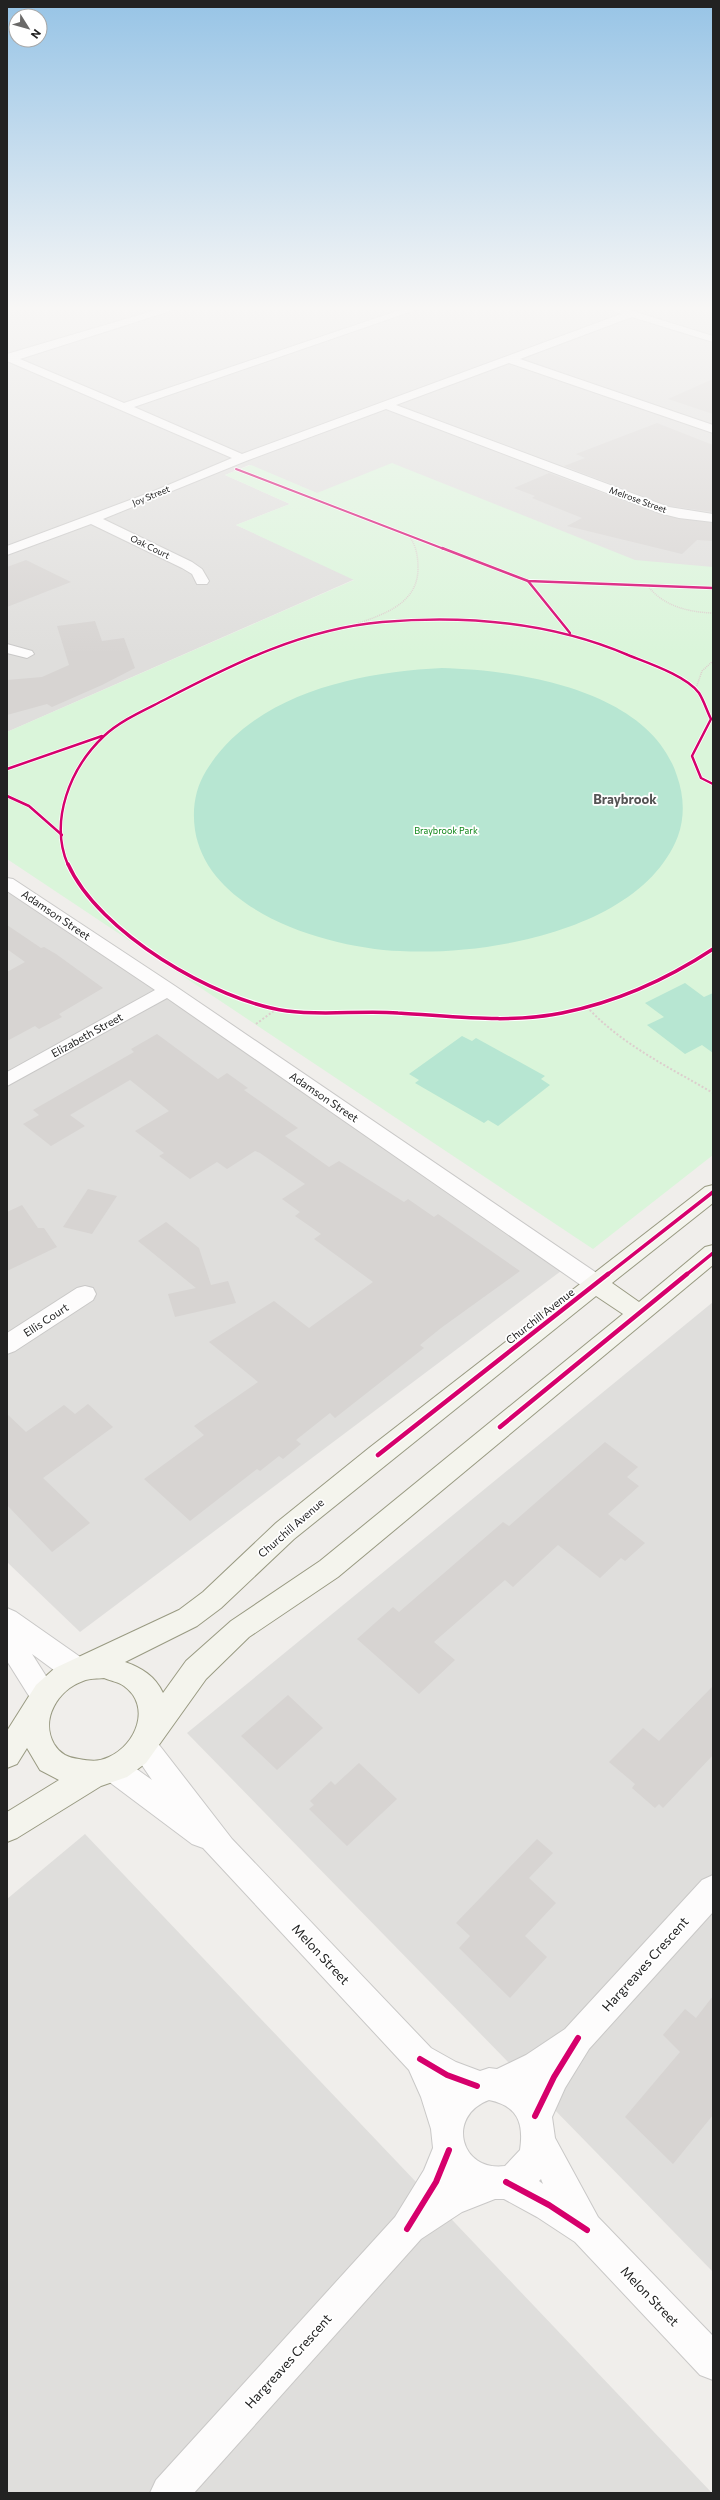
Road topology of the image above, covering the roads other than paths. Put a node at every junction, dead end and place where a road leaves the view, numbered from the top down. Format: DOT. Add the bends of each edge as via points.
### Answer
graph roads {
  1 [pos="158,422"];
  2 [pos="341,422"];
  3 [pos="430,422"];
  4 [pos="692,422"];
  5 [pos="713,429"];
  6 [pos="242,458"];
  7 [pos="713,518"];
  8 [pos="92,519"];
  9 [pos="7,551"];
  10 [pos="202,581"];
  11 [pos="7,648"];
  12 [pos="27,654"];
  13 [pos="7,883"];
  14 [pos="168,990"];
  15 [pos="7,1080"];
  16 [pos="713,1192"];
  17 [pos="713,1254"];
  18 [pos="596,1284"];
  19 [pos="85,1294"];
  20 [pos="640,1314"];
  21 [pos="7,1345"];
  22 [pos="7,1620"];
  23 [pos="7,1638"];
  24 [pos="80,1669"];
  25 [pos="41,1702"];
  26 [pos="147,1739"];
  27 [pos="7,1754"];
  28 [pos="105,1772"];
  29 [pos="7,1828"];
  30 [pos="222,1849"];
  31 [pos="713,1890"];
  32 [pos="578,2038"];
  33 [pos="420,2059"];
  34 [pos="489,2085"];
  35 [pos="537,2129"];
  36 [pos="448,2138"];
  37 [pos="499,2183"];
  38 [pos="407,2229"];
  39 [pos="587,2230"];
  40 [pos="713,2362"];
  41 [pos="170,2493"];
  1 -- 6 [label="street"];
  2 -- 6 [label="street, Joy Street"];
  3 -- 7 [label="street, Melrose Street" via="664,510"];
  4 -- 5 [label="street"];
  6 -- 8 [label="street, Joy Street"];
  8 -- 9 [label="street, Joy Street"];
  8 -- 10 [label="street, Oak Court" via="186,565 197,572"];
  11 -- 12 [label="street"];
  13 -- 14 [label="street, Adamson Street"];
  14 -- 15 [label="street, Elizabeth Street"];
  14 -- 18 [label="street, Adamson Street"];
  16 -- 18 [label="main road, Churchill Avenue"];
  17 -- 20 [label="main road"];
  18 -- 20 [label="main road, Adamson Street"];
  18 -- 24 [label="main road, Churchill Avenue" via="378,1455 285,1532 212,1600 188,1618"];
  19 -- 21 [label="street, Ellis Court"];
  20 -- 26 [label="main road" via="329,1570 240,1629 196,1670"];
  22 -- 24 [label="street"];
  23 -- 25 [label="street"];
  24 -- 25 [label="main road" via="58,1681"];
  24 -- 26 [label="main road" via="105,1666 124,1670 140,1680 150,1695 155,1712"];
  25 -- 27 [label="main road"];
  25 -- 28 [label="main road" via="34,1726 38,1743 46,1757 59,1768 76,1774"];
  26 -- 28 [label="main road" via="131,1760"];
  26 -- 30 [label="street, Melon Street"];
  28 -- 29 [label="main road"];
  28 -- 30 [label="street, Melon Street"];
  30 -- 33 [label="street, Melon Street"];
  31 -- 32 [label="street, Hargreaves Crescent"];
  32 -- 34 [label="street, Hargreaves Crescent" via="537,2066"];
  32 -- 35 [label="street, Hargreaves Crescent" via="554,2077"];
  33 -- 34 [label="street, Melon Street" via="447,2075"];
  33 -- 36 [label="street, Melon Street" via="436,2094"];
  34 -- 35 [label="street" via="515,2091 527,2102"];
  34 -- 36 [label="street" via="466,2092 456,2100"];
  35 -- 37 [label="street" via="535,2156 529,2168 518,2177"];
  35 -- 39 [label="street, Melon Street"];
  36 -- 37 [label="street" via="456,2163 466,2173 478,2180"];
  36 -- 38 [label="street, Hargreaves Crescent" via="436,2182"];
  37 -- 38 [label="street, Hargreaves Crescent" via="451,2199"];
  37 -- 39 [label="street, Melon Street" via="549,2205"];
  38 -- 41 [label="street, Hargreaves Crescent"];
  39 -- 40 [label="street, Melon Street"];
}
